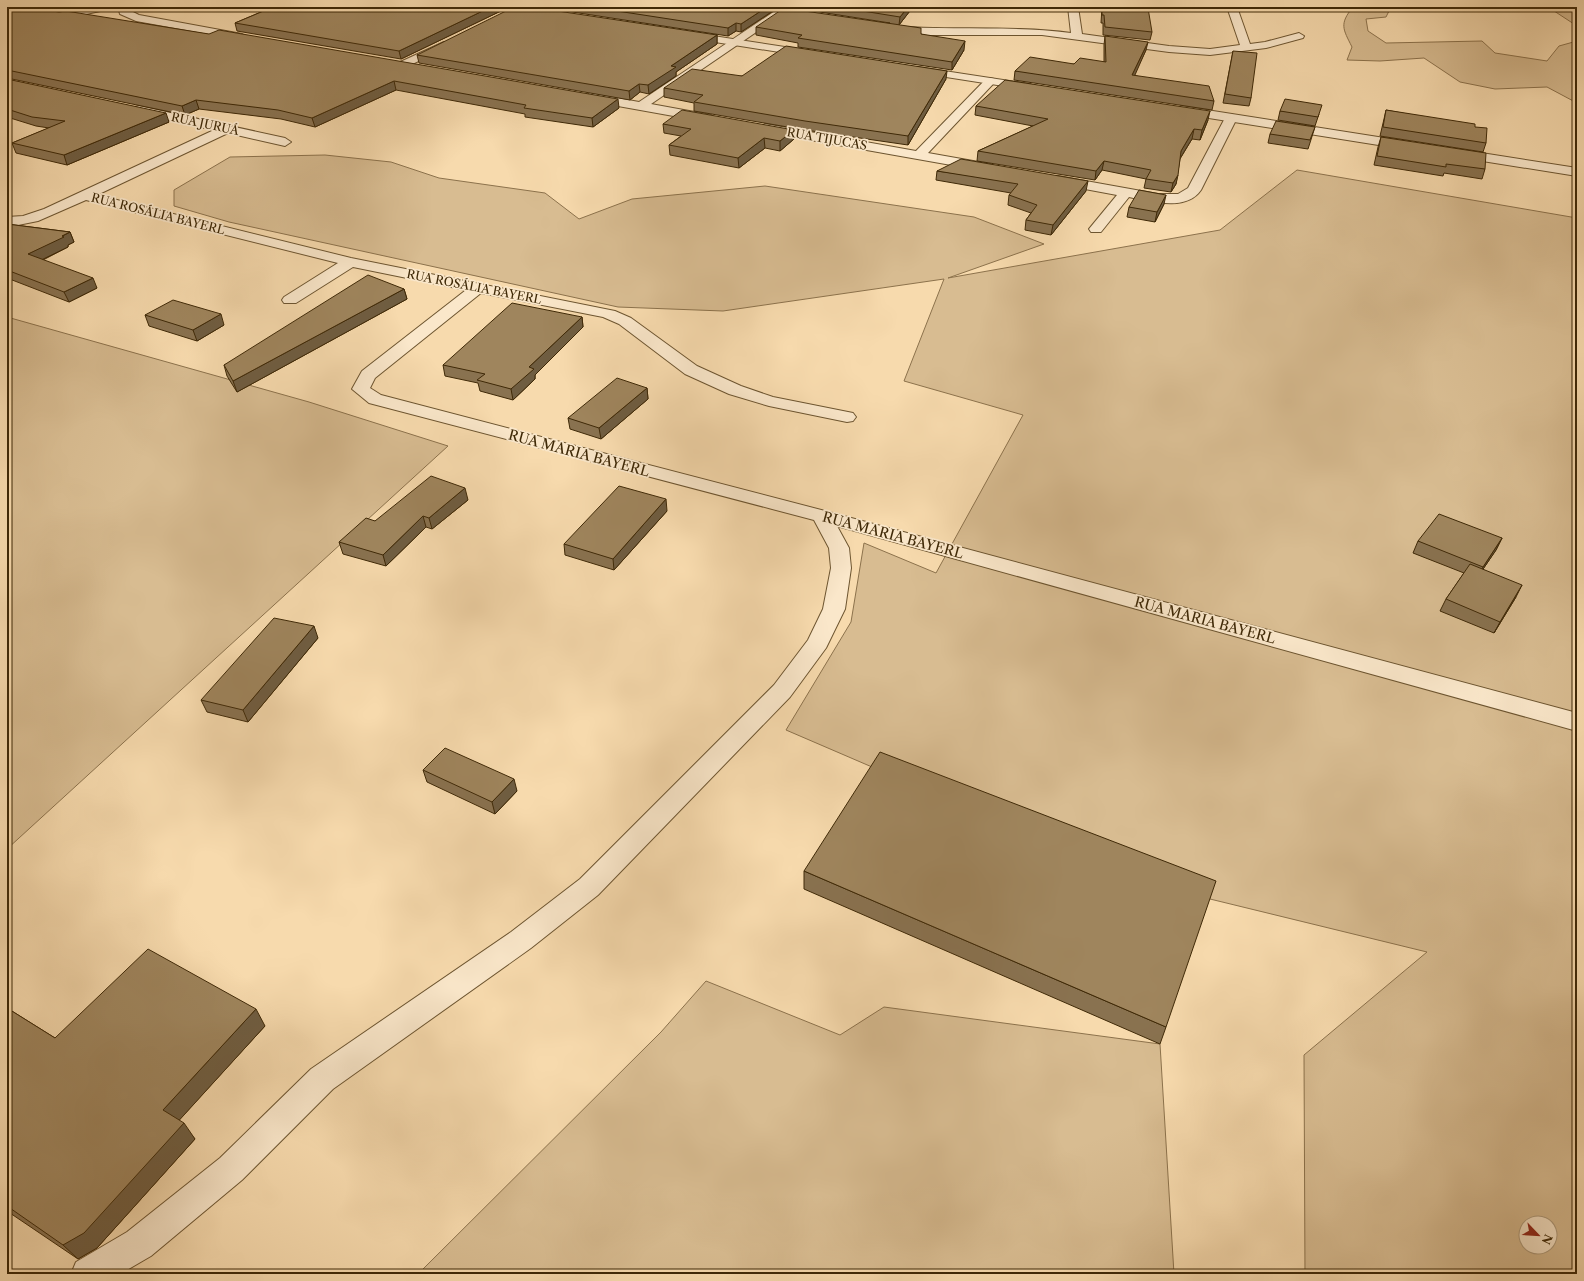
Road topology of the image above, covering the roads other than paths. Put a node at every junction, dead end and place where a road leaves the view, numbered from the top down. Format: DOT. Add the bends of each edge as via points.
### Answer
graph roads {
  1 [pos="9,7"];
  2 [pos="106,7"];
  3 [pos="123,7"];
  4 [pos="1073,7"];
  5 [pos="1232,7"];
  6 [pos="785,9"];
  7 [pos="798,14"];
  8 [pos="877,27"];
  9 [pos="673,32"];
  10 [pos="1077,36"];
  11 [pos="1300,36"];
  12 [pos="457,38"];
  13 [pos="255,39"];
  14 [pos="735,42"];
  15 [pos="1246,48"];
  16 [pos="820,55"];
  17 [pos="905,68"];
  18 [pos="425,69"];
  19 [pos="990,81"];
  20 [pos="1044,90"];
  21 [pos="579,96"];
  22 [pos="641,106"];
  23 [pos="128,108"];
  24 [pos="1169,109"];
  25 [pos="1231,118"];
  26 [pos="721,120"];
  27 [pos="751,126"];
  28 [pos="227,129"];
  29 [pos="285,142"];
  30 [pos="1420,148"];
  31 [pos="1443,151"];
  32 [pos="919,156"];
  33 [pos="996,169"];
  34 [pos="1577,172"];
  35 [pos="1049,179"];
  36 [pos="1126,192"];
  37 [pos="83,195"];
  38 [pos="7,221"];
  39 [pos="1096,229"];
  40 [pos="351,262"];
  41 [pos="478,288"];
  42 [pos="290,300"];
  43 [pos="847,417"];
  44 [pos="822,516"];
  45 [pos="1577,722"];
  46 [pos="88,1274"];
  1 -- 2 [label="street" via="62,16"];
  3 -- 13 [label="street" via="124,12 142,19"];
  4 -- 10 [label="street"];
  5 -- 15 [label="street"];
  6 -- 7 [label="street"];
  6 -- 14 [label="street"];
  8 -- 10 [label="street" via="928,32 1023,31"];
  9 -- 14 [label="street"];
  10 -- 15 [label="street" via="1188,51 1210,52"];
  11 -- 15 [label="street"];
  12 -- 18 [label="street" via="398,64"];
  14 -- 16 [label="street"];
  14 -- 22 [label="street"];
  17 -- 19 [label="street"];
  19 -- 20 [label="street"];
  19 -- 32 [label="street"];
  21 -- 22 [label="street"];
  22 -- 26 [label="street"];
  23 -- 28 [label="street, RUA JURUÁ"];
  24 -- 25 [label="street"];
  25 -- 30 [label="street"];
  25 -- 36 [label="street" via="1190,195 1171,199"];
  27 -- 32 [label="street, RUA TIJUCAS"];
  28 -- 29 [label="street, RUA JURUÁ"];
  28 -- 37 [label="street"];
  31 -- 34 [label="street"];
  32 -- 33 [label="street, RUA TIJUCAS"];
  35 -- 36 [label="street"];
  36 -- 39 [label="street"];
  37 -- 38 [label="street" via="32,219"];
  37 -- 40 [label="street, RUA ROSÁLIA BAYERL"];
  40 -- 41 [label="street, RUA ROSÁLIA BAYERL"];
  40 -- 42 [label="street"];
  41 -- 43 [label="street, RUA ROSÁLIA BAYERL" via="609,314 625,321 691,370 735,390 769,401"];
  41 -- 44 [label="street, RUA MARIA BAYERL" via="368,375 360,390 375,399"];
  44 -- 45 [label="street, RUA MARIA BAYERL"];
  44 -- 46 [label="street" via="839,548 841,568 834,609 818,642 782,691 589,887 521,940 322,1079 231,1169 139,1244"];
}
